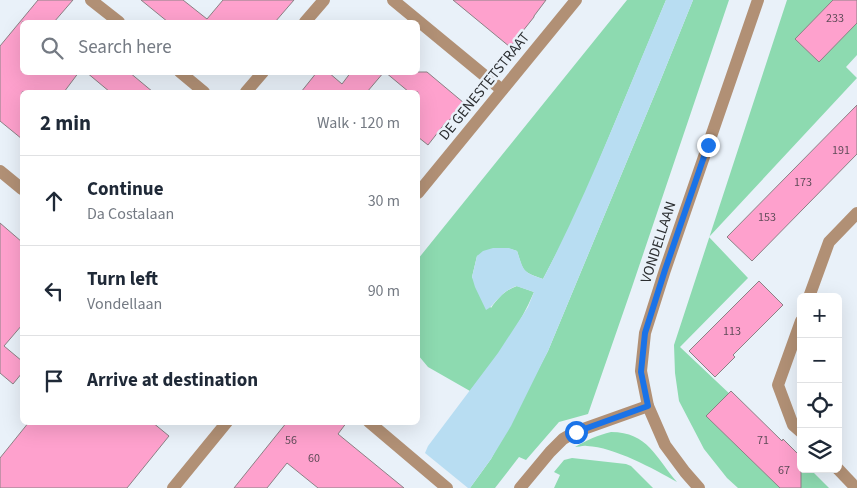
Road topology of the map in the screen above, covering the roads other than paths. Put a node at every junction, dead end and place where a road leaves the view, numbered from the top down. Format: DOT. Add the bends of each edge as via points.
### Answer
graph roads {
  1 [pos="91,0"];
  2 [pos="324,0"];
  3 [pos="393,0"];
  4 [pos="576,0"];
  5 [pos="758,0"];
  6 [pos="116,20"];
  7 [pos="307,20"];
  8 [pos="417,20"];
  9 [pos="420,22"];
  10 [pos="184,75"];
  11 [pos="260,75"];
  12 [pos="202,90"];
  13 [pos="248,90"];
  14 [pos="502,90"];
  15 [pos="0,171"];
  16 [pos="20,187"];
  17 [pos="420,191"];
  18 [pos="857,213"];
  19 [pos="811,293"];
  20 [pos="797,333"];
  21 [pos="648,406"];
  22 [pos="225,425"];
  23 [pos="373,425"];
  24 [pos="797,428"];
  25 [pos="842,473"];
  26 [pos="173,488"];
  27 [pos="447,488"];
  28 [pos="520,488"];
  29 [pos="700,488"];
  30 [pos="856,488"];
  1 -- 6 [label="street"];
  2 -- 7 [label="street"];
  3 -- 8 [label="street"];
  4 -- 14 [label="street, DE GENESTETSTRAAT"];
  5 -- 21 [label="street, VONDELLAAN" via="645,333 641,372"];
  9 -- 14 [label="street"];
  10 -- 12 [label="street"];
  11 -- 13 [label="street"];
  14 -- 17 [label="street, DE GENESTETSTRAAT"];
  15 -- 16 [label="street"];
  18 -- 19 [label="street" via="829,242"];
  20 -- 24 [label="street" via="778,384"];
  21 -- 28 [label="street" via="563,439"];
  21 -- 29 [label="street, VONDELLAAN" via="665,445"];
  22 -- 26 [label="street"];
  23 -- 27 [label="street"];
  25 -- 30 [label="street"];
}
